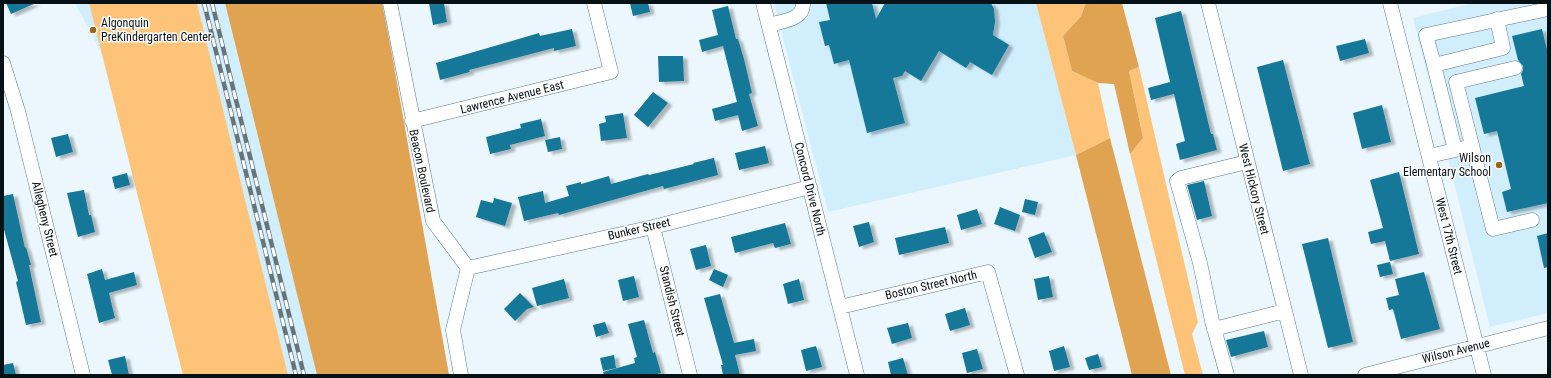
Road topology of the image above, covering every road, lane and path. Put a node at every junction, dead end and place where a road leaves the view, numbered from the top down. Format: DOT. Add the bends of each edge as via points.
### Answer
graph roads {
  1 [pos="390,3"];
  2 [pos="594,3"];
  3 [pos="763,3"];
  4 [pos="803,3"];
  5 [pos="1208,3"];
  6 [pos="1390,3"];
  7 [pos="1548,9"];
  8 [pos="1497,19"];
  9 [pos="769,25"];
  10 [pos="3,63"];
  11 [pos="1434,65"];
  12 [pos="1515,68"];
  13 [pos="412,122"];
  14 [pos="1472,146"];
  15 [pos="1455,150"];
  16 [pos="1429,156"];
  17 [pos="1247,162"];
  18 [pos="810,187"];
  19 [pos="1532,220"];
  20 [pos="653,227"];
  21 [pos="468,268"];
  22 [pos="840,307"];
  23 [pos="1284,311"];
  24 [pos="1548,328"];
  25 [pos="1214,329"];
  26 [pos="1477,346"];
  27 [pos="83,375"];
  28 [pos="461,375"];
  29 [pos="690,375"];
  30 [pos="857,375"];
  31 [pos="1017,375"];
  32 [pos="1227,375"];
  33 [pos="1301,375"];
  34 [pos="1365,375"];
  35 [pos="1484,375"];
  1 -- 13 [label="street, Beacon Boulevard"];
  2 -- 13 [label="street, Lawrence Avenue East" via="611,72"];
  3 -- 9 [label="street, Concord Drive North"];
  4 -- 9 [label="street" via="800,15"];
  5 -- 17 [label="street, West Hickory Street"];
  6 -- 16 [label="street, West 17th Street"];
  7 -- 8 [label="street"];
  8 -- 11 [label="street" via="1503,48"];
  8 -- 11 [label="street" via="1426,35"];
  9 -- 18 [label="street, Concord Drive North"];
  10 -- 27 [label="street, Allegheny Street" via="18,111"];
  11 -- 15 [label="street"];
  12 -- 14 [label="street" via="1456,82"];
  13 -- 21 [label="street, Beacon Boulevard" via="433,221"];
  14 -- 15 [label="street"];
  14 -- 19 [label="street" via="1493,229"];
  15 -- 16 [label="street"];
  16 -- 26 [label="street, West 17th Street"];
  17 -- 23 [label="street, West Hickory Street"];
  17 -- 25 [label="street" via="1176,181 1200,263"];
  18 -- 20 [label="street, Bunker Street"];
  18 -- 22 [label="street, Concord Drive North"];
  20 -- 21 [label="street, Bunker Street"];
  20 -- 29 [label="street, Standish Street"];
  21 -- 28 [label="street" via="453,330"];
  22 -- 30 [label="street, Concord Drive North"];
  22 -- 31 [label="street, Boston Street North" via="988,272"];
  23 -- 25 [label="street"];
  23 -- 33 [label="street, West Hickory Street"];
  24 -- 26 [label="street, Wilson Avenue"];
  25 -- 32 [label="street"];
  26 -- 34 [label="street, Wilson Avenue"];
  26 -- 35 [label="street, West 17th Street"];
}
